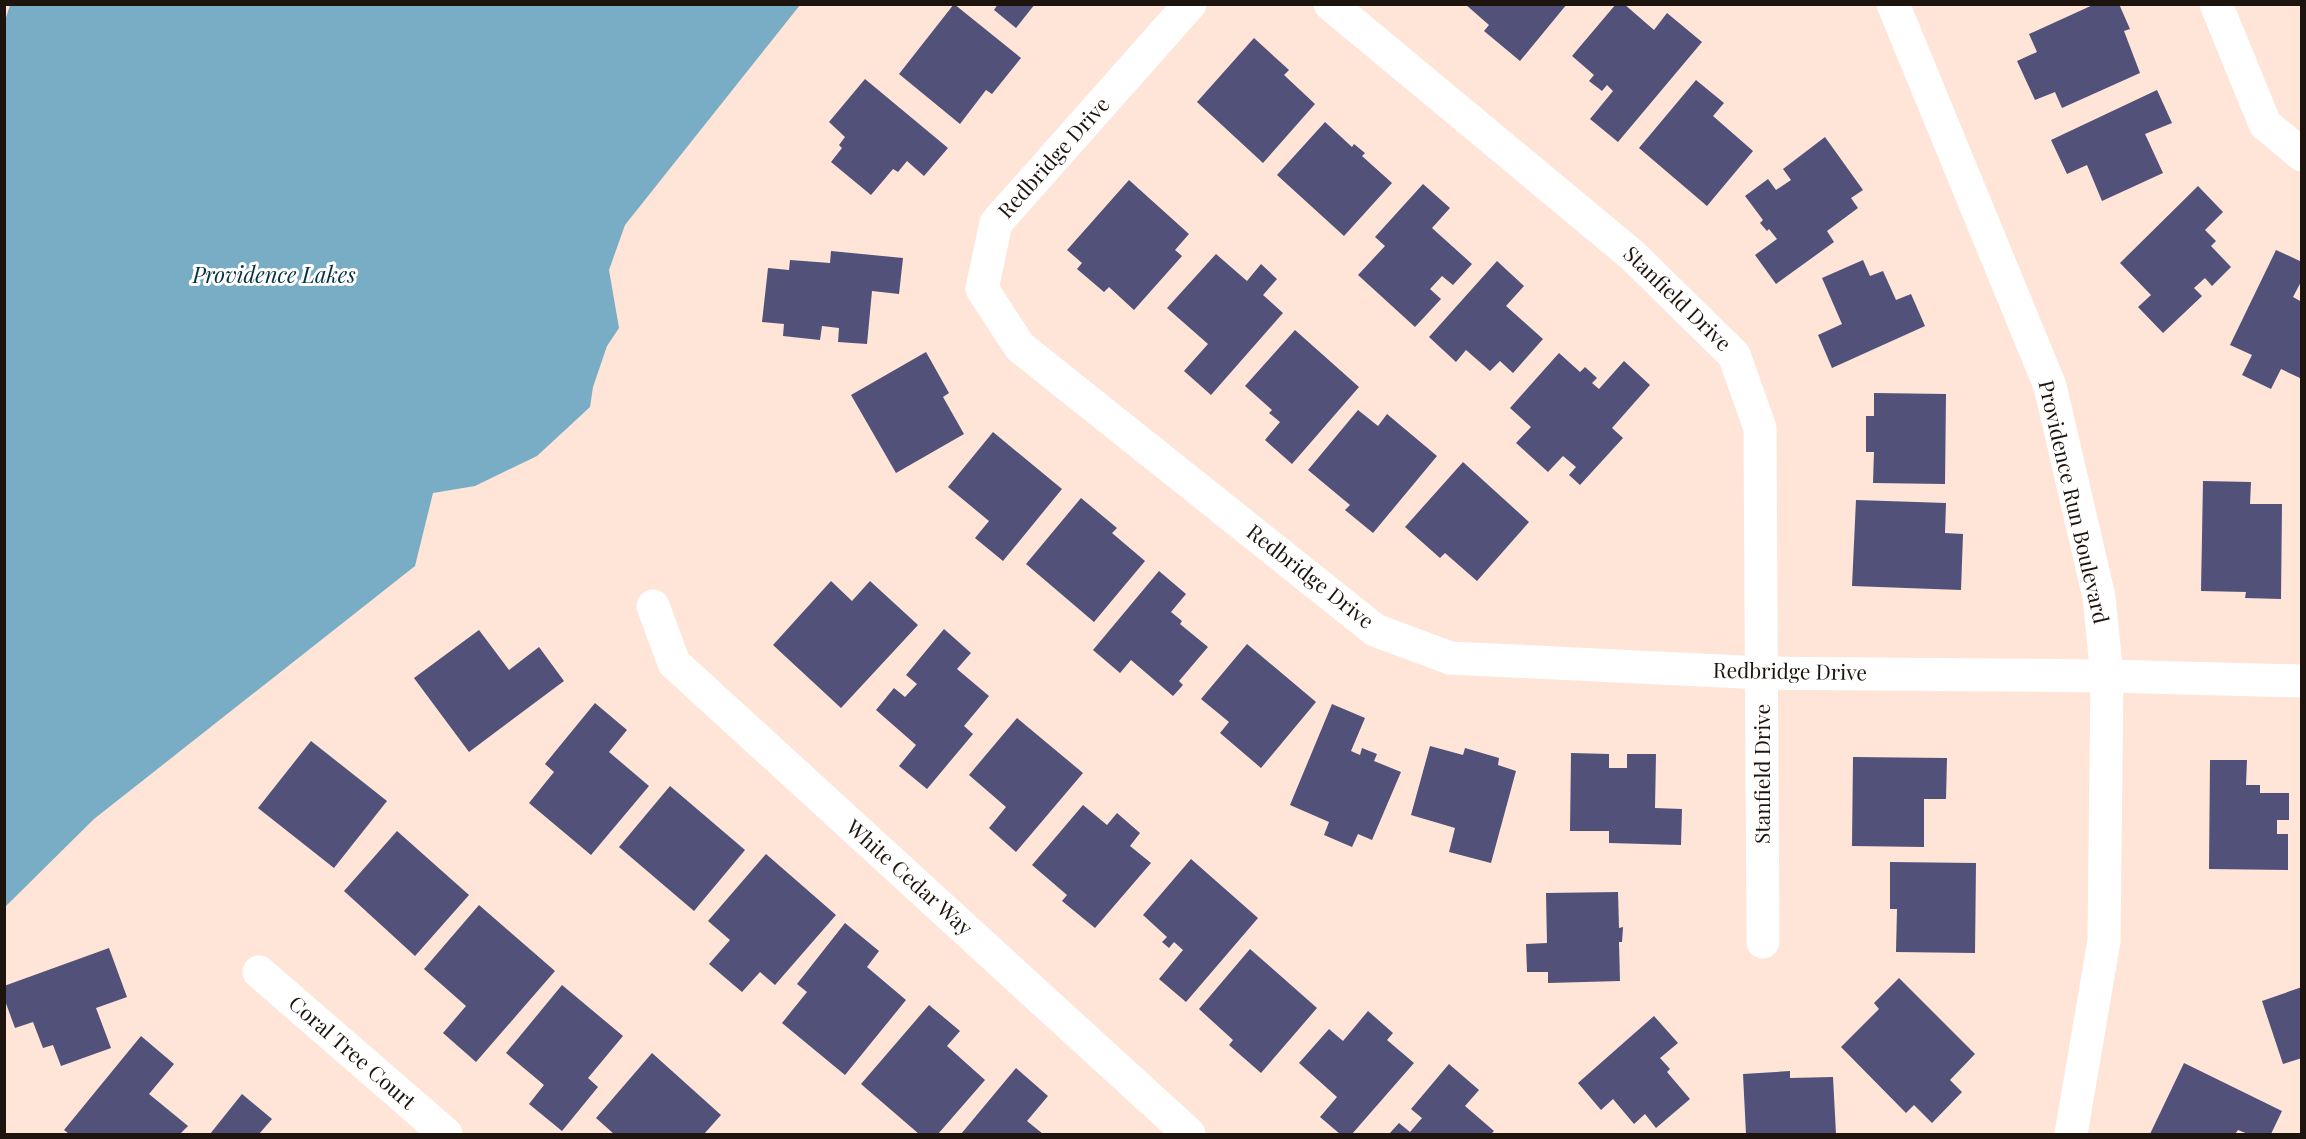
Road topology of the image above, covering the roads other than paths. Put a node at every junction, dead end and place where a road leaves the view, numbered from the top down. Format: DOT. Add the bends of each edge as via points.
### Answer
graph roads {
  1 [pos="1190,4"];
  2 [pos="1330,4"];
  3 [pos="1893,4"];
  4 [pos="2216,4"];
  5 [pos="2301,155"];
  6 [pos="653,606"];
  7 [pos="1763,674"];
  8 [pos="2107,676"];
  9 [pos="2301,681"];
  10 [pos="1763,942"];
  11 [pos="259,972"];
  12 [pos="446,1134"];
  13 [pos="1189,1134"];
  14 [pos="2071,1134"];
  1 -- 7 [label="street, Redbridge Drive" via="996,223 982,289 1020,347 1376,630 1450,658"];
  2 -- 7 [label="street, Stanfield Drive" via="1632,255 1734,356 1760,428"];
  3 -- 8 [label="street, Providence Run Boulevard" via="2050,386 2099,597"];
  4 -- 5 [label="street" via="2265,124"];
  6 -- 13 [label="street, White Cedar Way" via="674,663"];
  7 -- 8 [label="street, Redbridge Drive"];
  7 -- 10 [label="street, Stanfield Drive"];
  8 -- 9 [label="street, Redbridge Drive"];
  8 -- 14 [label="street, Providence Run Boulevard" via="2104,941"];
  11 -- 12 [label="street, Coral Tree Court"];
}
